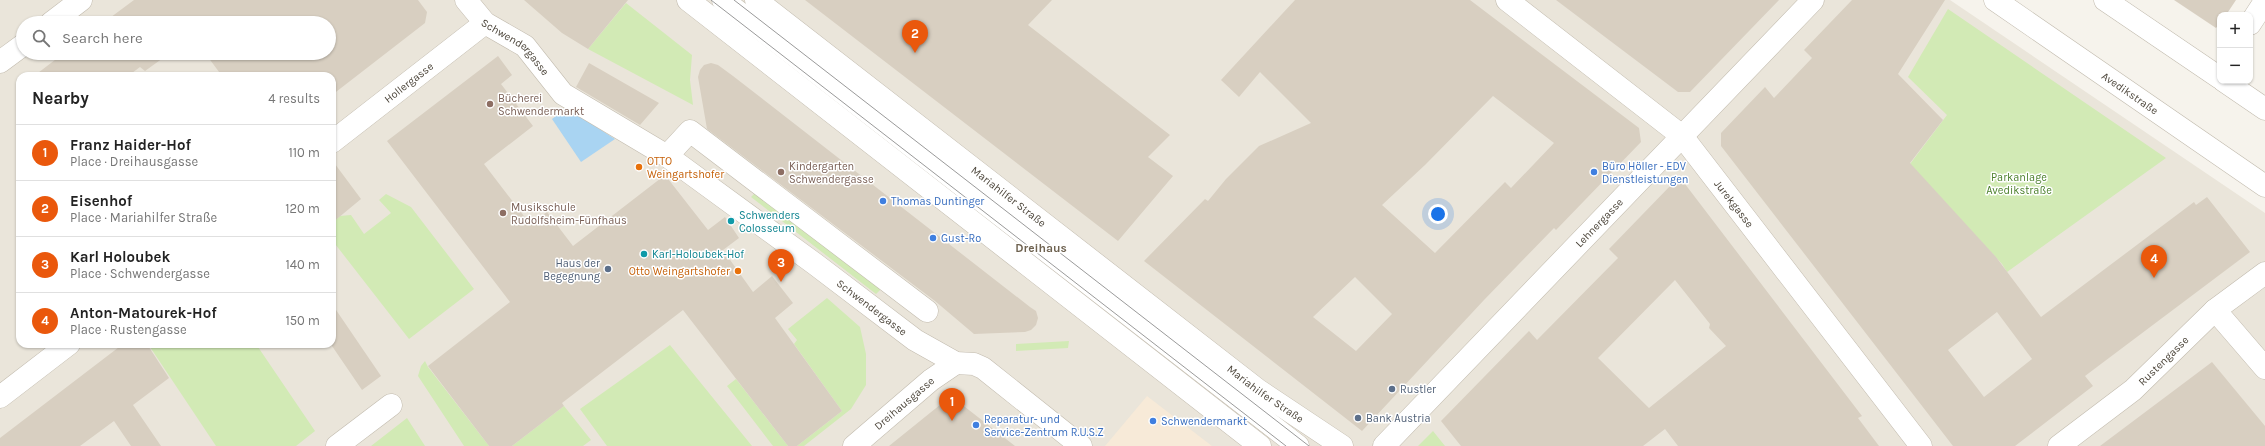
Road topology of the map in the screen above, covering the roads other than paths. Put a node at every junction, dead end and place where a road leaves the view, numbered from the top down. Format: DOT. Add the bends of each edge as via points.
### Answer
graph roads {
  1 [pos="81,0"];
  2 [pos="466,0"];
  3 [pos="688,0"];
  4 [pos="724,0"];
  5 [pos="756,0"];
  6 [pos="1507,0"];
  7 [pos="1813,0"];
  8 [pos="1994,0"];
  9 [pos="2105,0"];
  10 [pos="2265,1"];
  11 [pos="60,16"];
  12 [pos="2253,19"];
  13 [pos="485,23"];
  14 [pos="16,50"];
  15 [pos="0,62"];
  16 [pos="2217,74"];
  17 [pos="2231,84"];
  18 [pos="2265,109"];
  19 [pos="1682,136"];
  20 [pos="336,139"];
  21 [pos="667,156"];
  22 [pos="957,169"];
  23 [pos="2265,186"];
  24 [pos="936,194"];
  25 [pos="2265,273"];
  26 [pos="1120,296"];
  27 [pos="2215,310"];
  28 [pos="927,311"];
  29 [pos="1100,321"];
  30 [pos="64,348"];
  31 [pos="956,363"];
  32 [pos="2265,368"];
  33 [pos="0,397"];
  34 [pos="390,405"];
  35 [pos="338,446"];
  36 [pos="854,446"];
  37 [pos="1080,446"];
  38 [pos="1260,446"];
  39 [pos="1298,446"];
  40 [pos="1342,446"];
  41 [pos="1384,446"];
  42 [pos="1921,446"];
  43 [pos="2059,446"];
  1 -- 11 [label="street"];
  2 -- 13 [label="street, Schwendergasse"];
  3 -- 24 [label="street"];
  4 -- 22 [label="street"];
  5 -- 22 [label="street, Mariahilfer Straße"];
  6 -- 19 [label="street, Jurekgasse"];
  7 -- 19 [label="street, Lehnergasse"];
  8 -- 23 [label="street, Avedikstraße"];
  9 -- 16 [label="street"];
  10 -- 12 [label="street"];
  13 -- 20 [label="street, Hollergasse"];
  13 -- 21 [label="street, Schwendergasse" via="525,46 563,94"];
  14 -- 15 [label="street"];
  17 -- 18 [label="street"];
  19 -- 41 [label="street, Lehnergasse"];
  19 -- 42 [label="street, Jurekgasse"];
  21 -- 28 [label="street" via="690,131"];
  21 -- 31 [label="street, Schwendergasse" via="915,340"];
  22 -- 24 [label="street"];
  22 -- 26 [label="street, Mariahilfer Straße"];
  24 -- 29 [label="street"];
  25 -- 27 [label="street, Rustengasse"];
  26 -- 29 [label="street"];
  26 -- 39 [label="street"];
  26 -- 40 [label="street, Mariahilfer Straße"];
  27 -- 32 [label="street"];
  27 -- 43 [label="street, Rustengasse" via="2132,390"];
  29 -- 38 [label="street"];
  30 -- 33 [label="street"];
  31 -- 36 [label="street, Dreihausgasse" via="931,380"];
  31 -- 37 [label="street, Schwendergasse" via="974,364 983,368"];
  34 -- 35 [label="street"];
}
